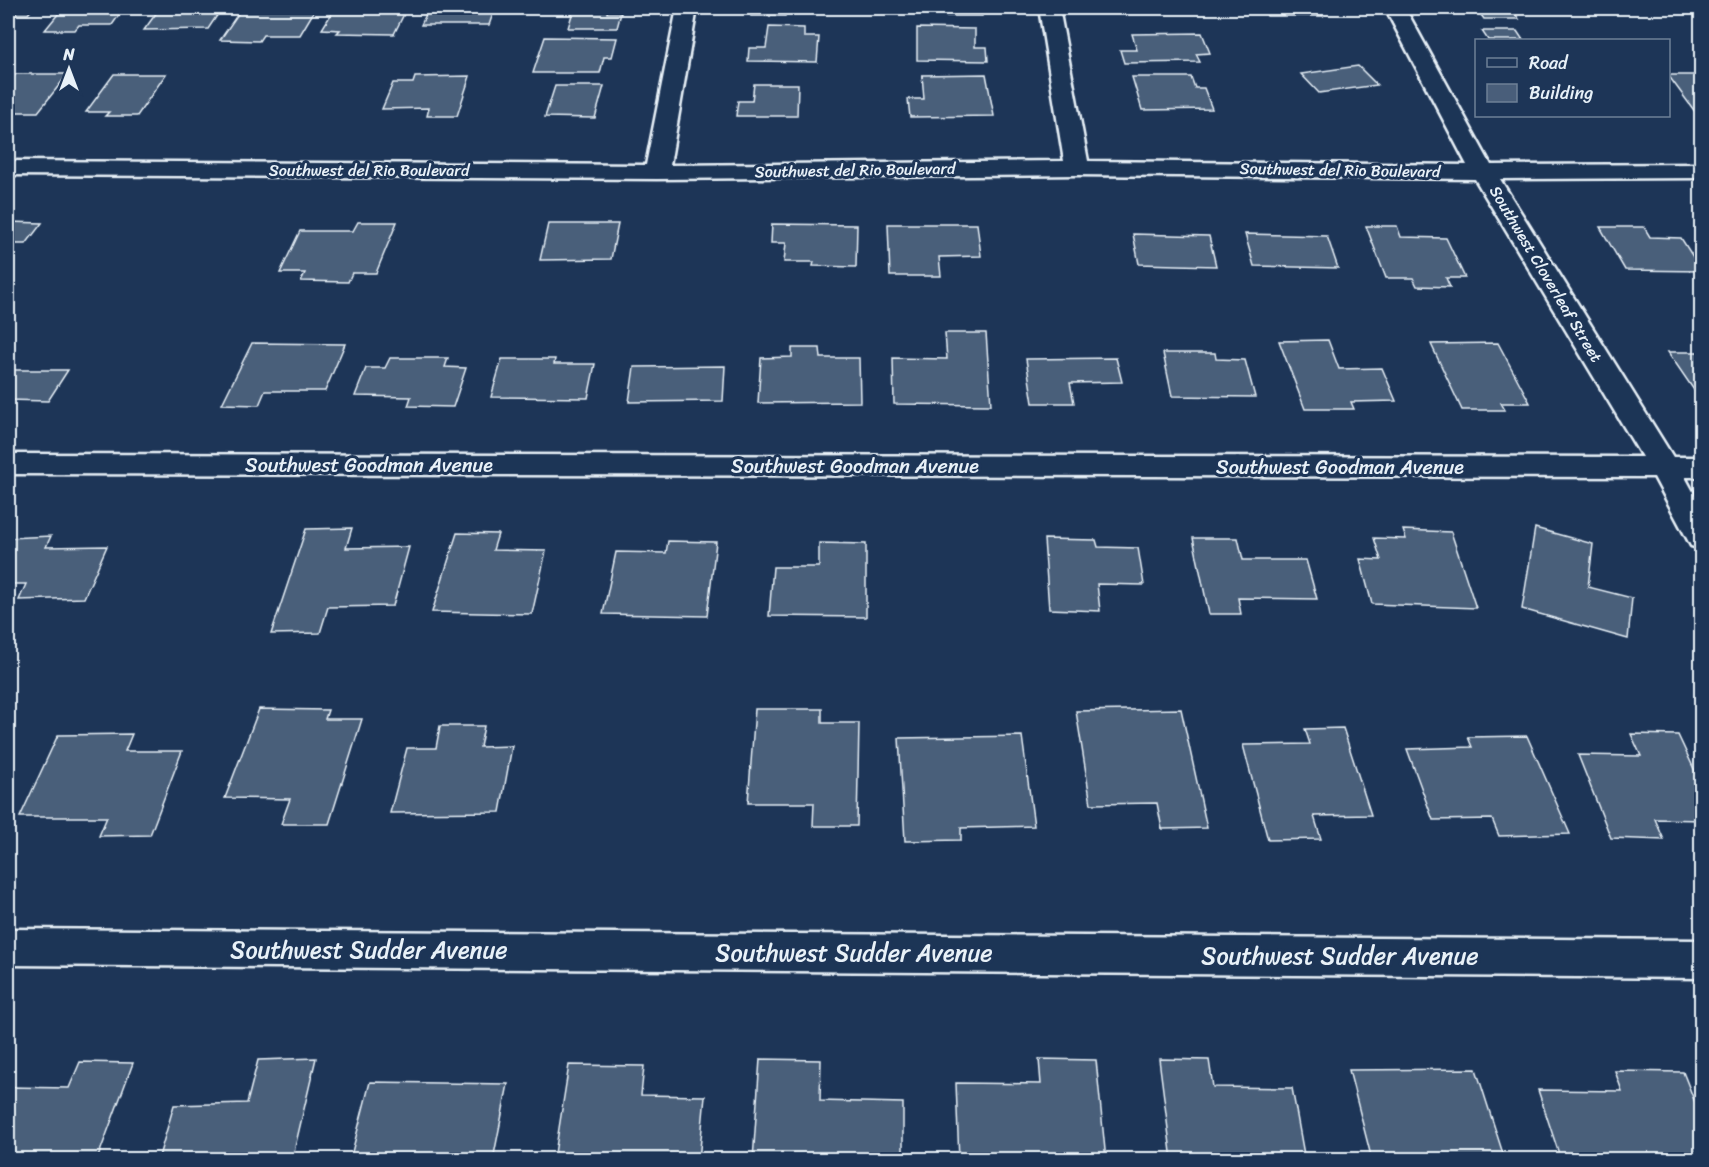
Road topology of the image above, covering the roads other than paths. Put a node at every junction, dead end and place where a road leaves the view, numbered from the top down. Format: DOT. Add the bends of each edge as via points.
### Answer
graph roads {
  1 [pos="687,8"];
  2 [pos="1049,8"];
  3 [pos="1395,8"];
  4 [pos="8,168"];
  5 [pos="1077,168"];
  6 [pos="657,171"];
  7 [pos="1483,171"];
  8 [pos="1701,171"];
  9 [pos="8,464"];
  10 [pos="1664,467"];
  11 [pos="1701,468"];
  12 [pos="1701,538"];
  13 [pos="8,947"];
  14 [pos="1701,959"];
  1 -- 6 [label="street"];
  2 -- 5 [label="street"];
  3 -- 7 [label="street, Southwest Cloverleaf Street"];
  4 -- 6 [label="street, Southwest del Rio Boulevard"];
  5 -- 6 [label="street, Southwest del Rio Boulevard"];
  5 -- 7 [label="street, Southwest del Rio Boulevard"];
  7 -- 8 [label="street, Southwest del Rio Boulevard"];
  7 -- 10 [label="street, Southwest Cloverleaf Street"];
  9 -- 10 [label="street, Southwest Goodman Avenue"];
  10 -- 11 [label="street, Southwest Goodman Avenue"];
  10 -- 12 [label="street, Southwest Cloverleaf Street"];
  13 -- 14 [label="street, Southwest Sudder Avenue"];
}
